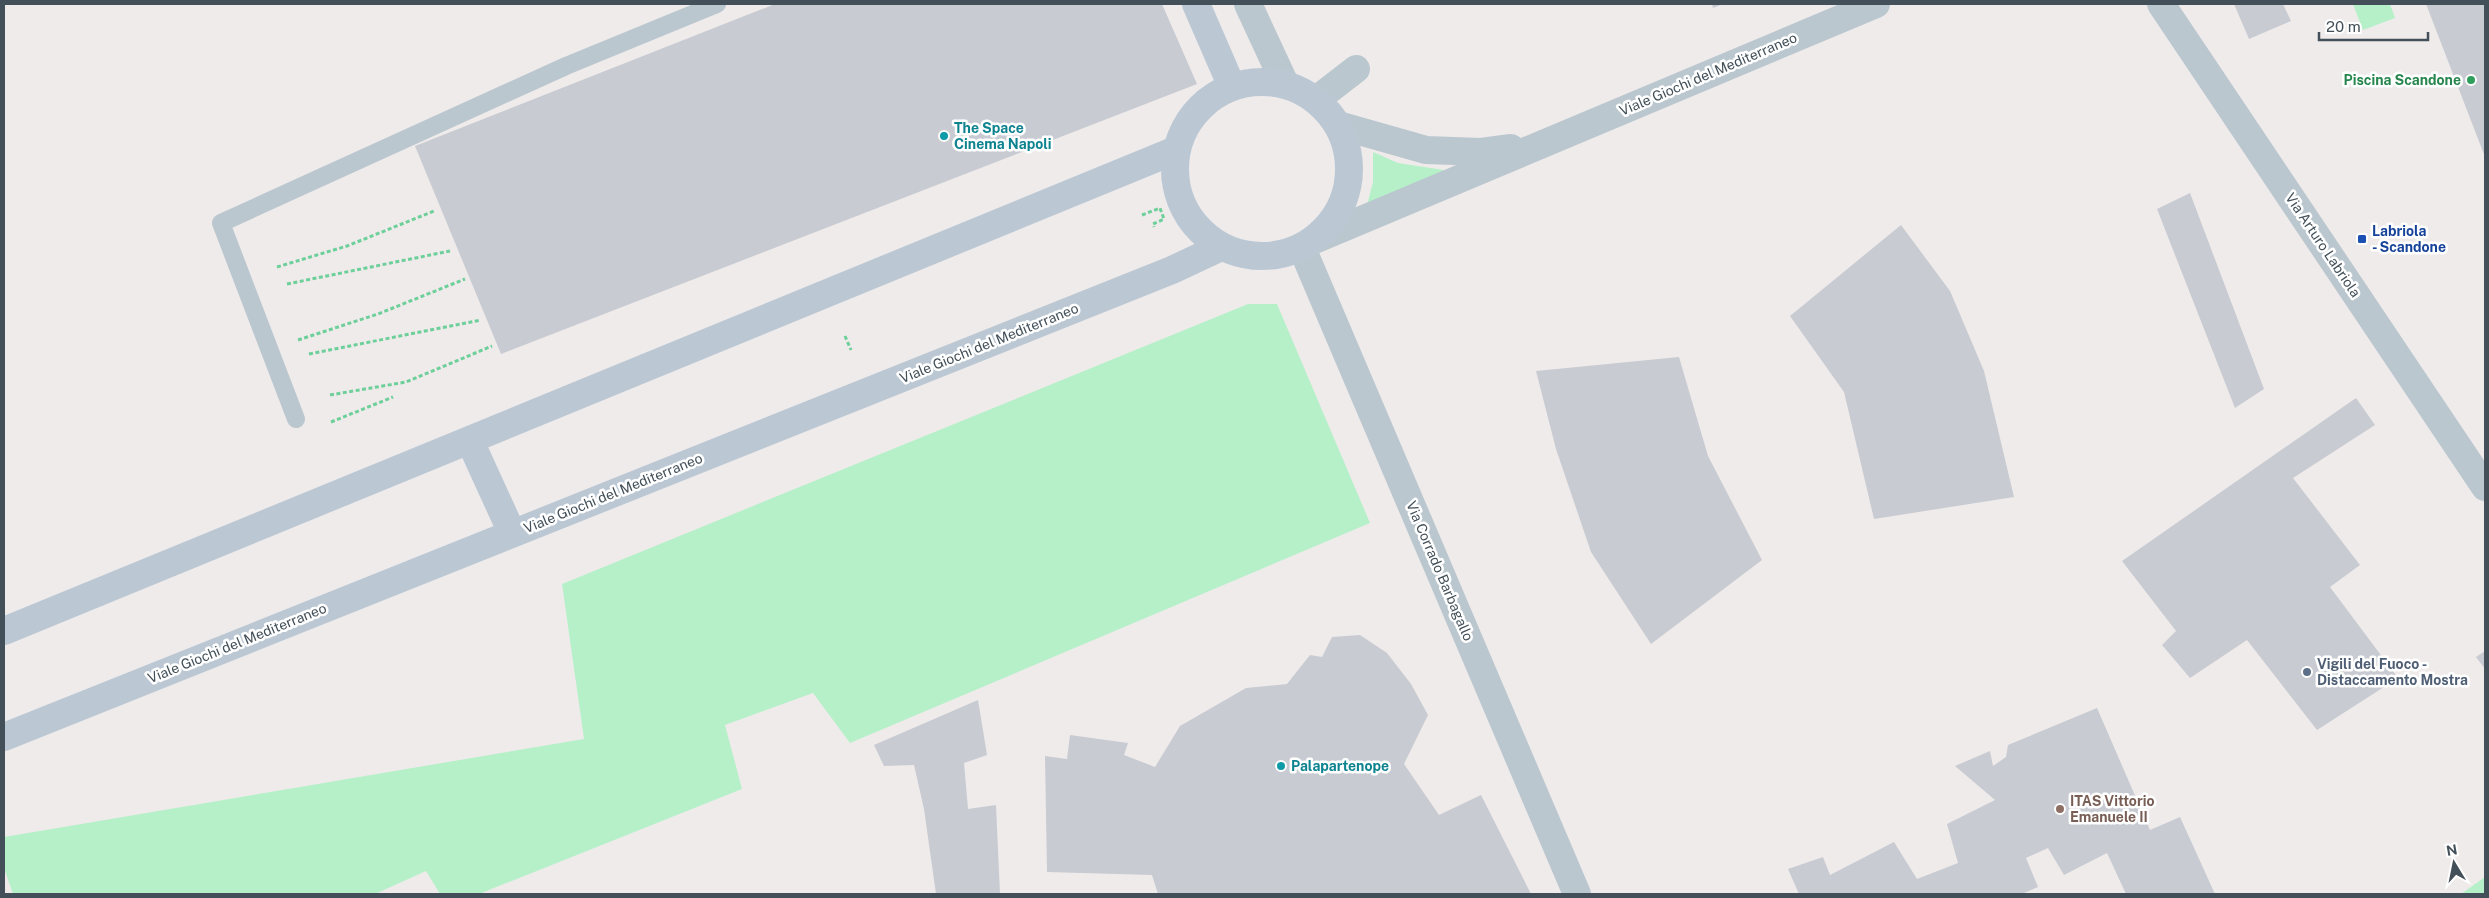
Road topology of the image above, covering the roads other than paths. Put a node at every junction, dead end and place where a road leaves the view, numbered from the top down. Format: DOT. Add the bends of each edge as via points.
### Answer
graph roads {
  1 [pos="717,4"];
  2 [pos="1196,4"];
  3 [pos="1248,4"];
  4 [pos="1876,4"];
  5 [pos="2161,4"];
  6 [pos="1356,69"];
  7 [pos="1285,84"];
  8 [pos="1232,87"];
  9 [pos="1316,100"];
  10 [pos="1338,125"];
  11 [pos="1539,145"];
  12 [pos="1176,150"];
  13 [pos="1308,244"];
  14 [pos="1221,248"];
  15 [pos="296,419"];
  16 [pos="470,441"];
  17 [pos="2485,487"];
  18 [pos="512,533"];
  19 [pos="4,631"];
  20 [pos="4,737"];
  21 [pos="1577,894"];
  1 -- 15 [label="lane" via="566,66 221,223"];
  2 -- 8 [label="main road"];
  3 -- 7 [label="street"];
  4 -- 11 [label="street, Viale Giochi del Mediterraneo"];
  5 -- 17 [label="street, Via Arturo Labriola"];
  6 -- 9 [label="street"];
  7 -- 8 [label="main road" via="1258,82"];
  7 -- 9 [label="main road"];
  8 -- 12 [label="main road" via="1206,101 1187,123"];
  9 -- 10 [label="main road"];
  10 -- 11 [label="street, Viale Giochi del Mediterraneo" via="1426,150 1481,152"];
  10 -- 13 [label="main road" via="1349,155 1348,187 1336,217"];
  11 -- 13 [label="street, Viale Giochi del Mediterraneo"];
  12 -- 14 [label="main road" via="1174,179 1182,207 1198,230"];
  12 -- 16 [label="main road"];
  13 -- 14 [label="main road" via="1276,256 1248,256"];
  13 -- 21 [label="street, Via Corrado Barbagallo"];
  14 -- 18 [label="main road, Viale Giochi del Mediterraneo"];
  16 -- 18 [label="main road"];
  16 -- 19 [label="main road"];
  18 -- 20 [label="main road, Viale Giochi del Mediterraneo"];
}
